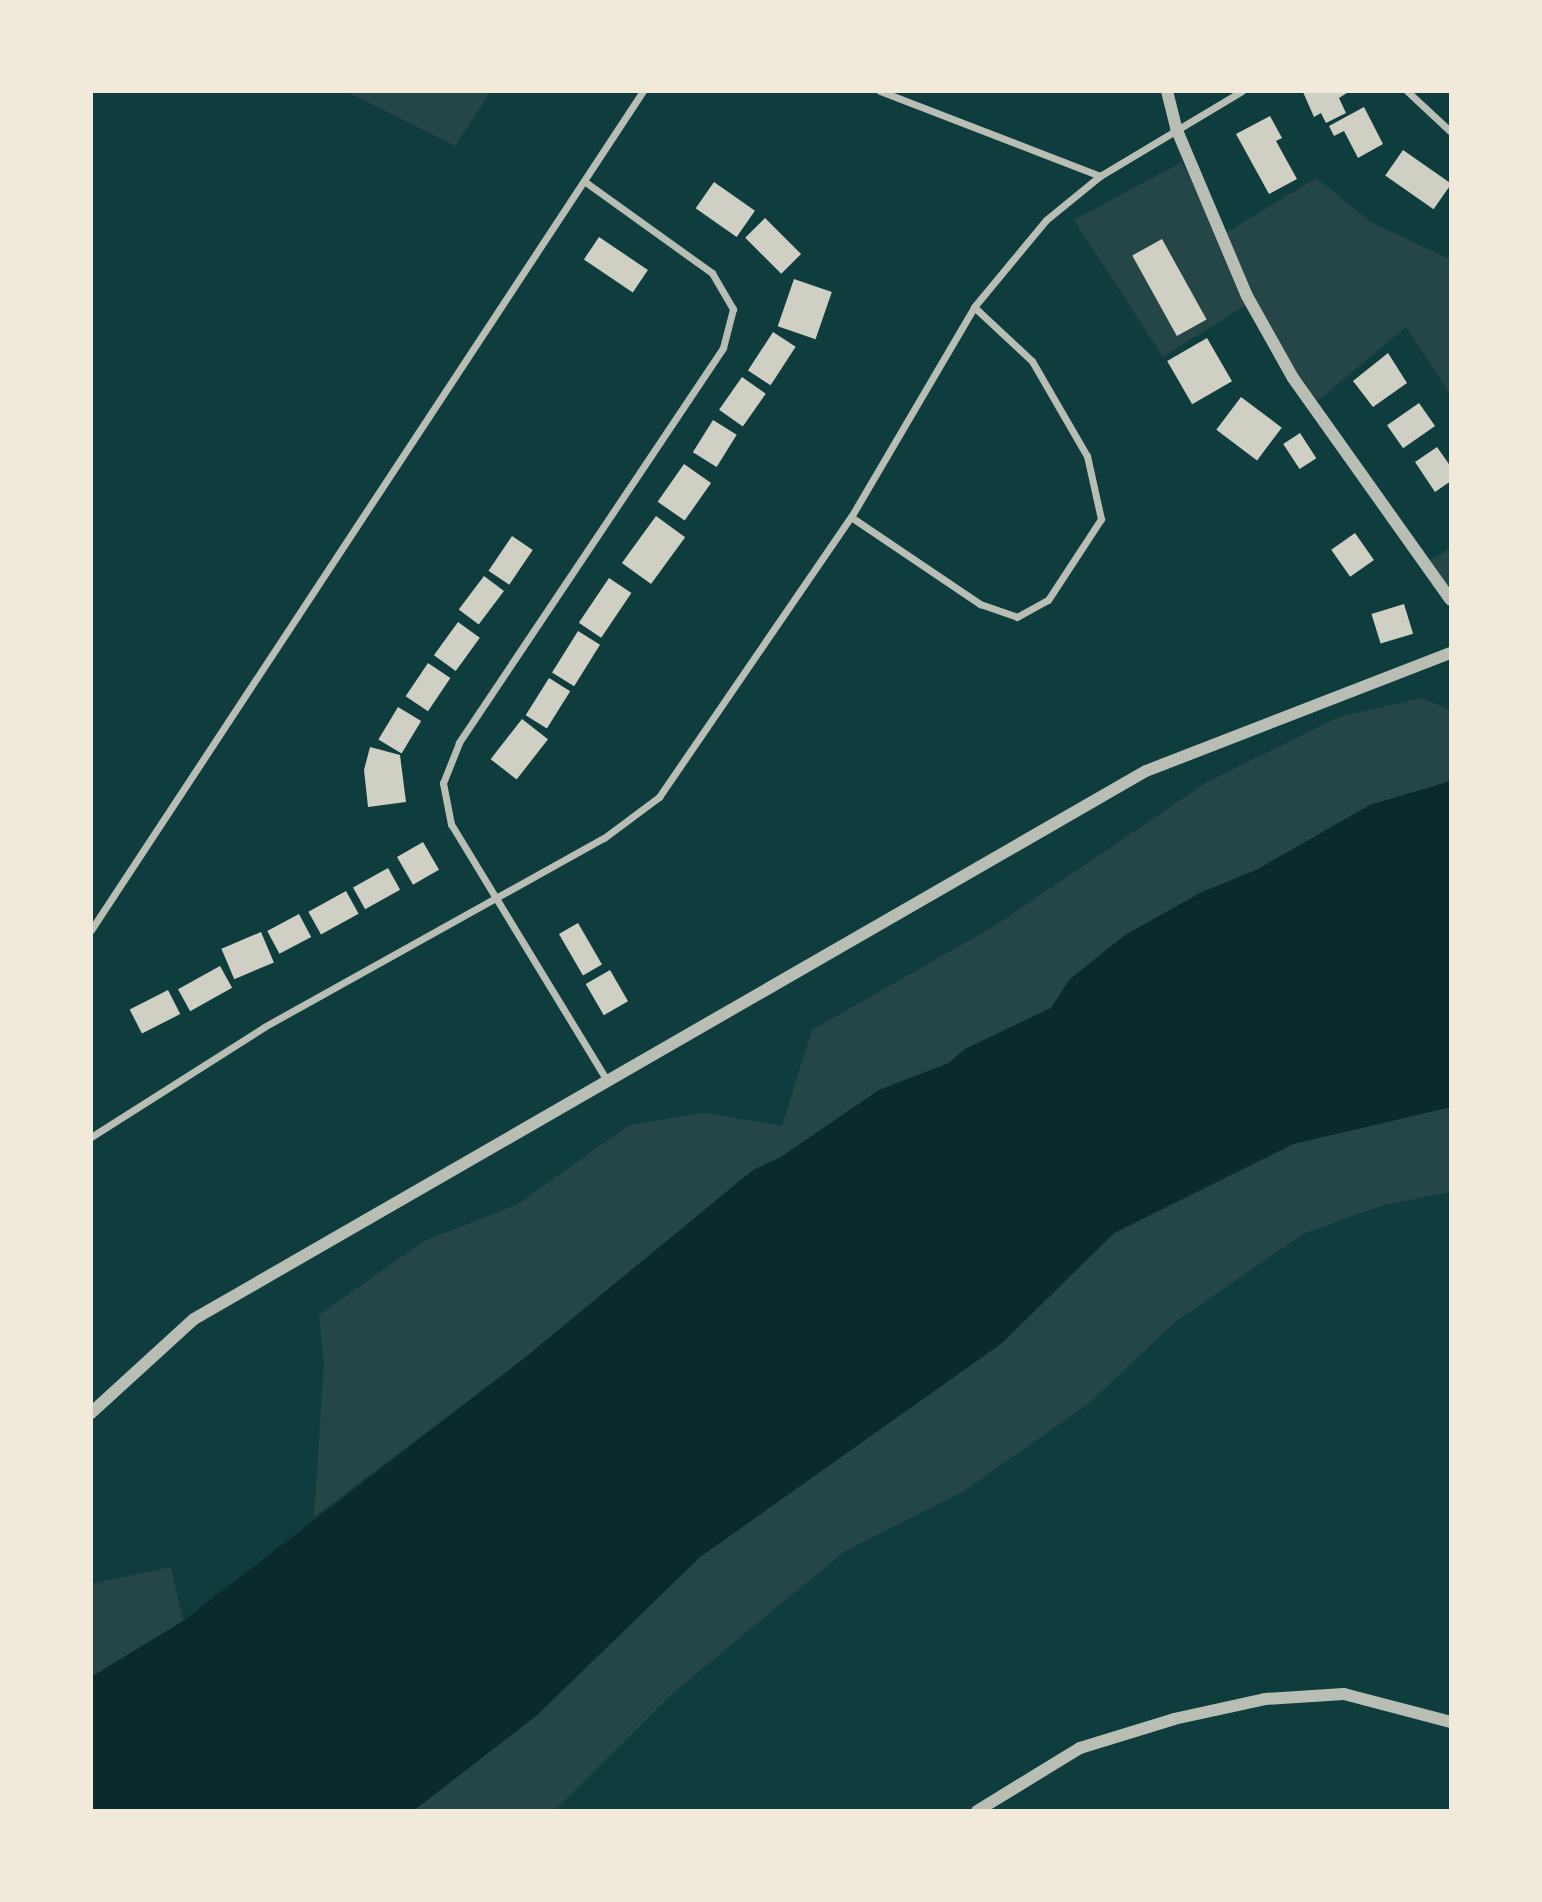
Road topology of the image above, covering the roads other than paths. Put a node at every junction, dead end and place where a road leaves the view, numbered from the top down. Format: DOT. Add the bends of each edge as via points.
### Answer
graph roads {
  1 [pos="643,91"];
  2 [pos="880,91"];
  3 [pos="1167,91"];
  4 [pos="1242,91"];
  5 [pos="1407,91"];
  6 [pos="1176,128"];
  7 [pos="1451,132"];
  8 [pos="1100,176"];
  9 [pos="584,181"];
  10 [pos="974,307"];
  11 [pos="851,517"];
  12 [pos="1451,600"];
  13 [pos="1451,653"];
  14 [pos="493,899"];
  15 [pos="91,930"];
  16 [pos="607,1081"];
  17 [pos="91,1137"];
  18 [pos="91,1413"];
  19 [pos="1451,1722"];
  20 [pos="977,1811"];
  1 -- 9 [label="street"];
  2 -- 8 [label="street"];
  3 -- 6 [label="street"];
  4 -- 6 [label="street"];
  5 -- 7 [label="street"];
  6 -- 8 [label="street"];
  6 -- 12 [label="street" via="1247,296 1293,378"];
  8 -- 10 [label="street" via="1046,220"];
  9 -- 14 [label="street" via="712,273 733,309 723,348 459,743 443,783 451,824"];
  9 -- 15 [label="street"];
  10 -- 11 [label="street"];
  10 -- 11 [label="street" via="1032,362 1087,456 1101,519 1048,600 1017,617 981,604"];
  11 -- 14 [label="street" via="659,797 604,838"];
  13 -- 16 [label="street" via="1146,771"];
  14 -- 16 [label="street"];
  14 -- 17 [label="street" via="264,1027"];
  16 -- 18 [label="street" via="194,1319"];
  19 -- 20 [label="street" via="1344,1694 1265,1699 1174,1719 1080,1748"];
}
